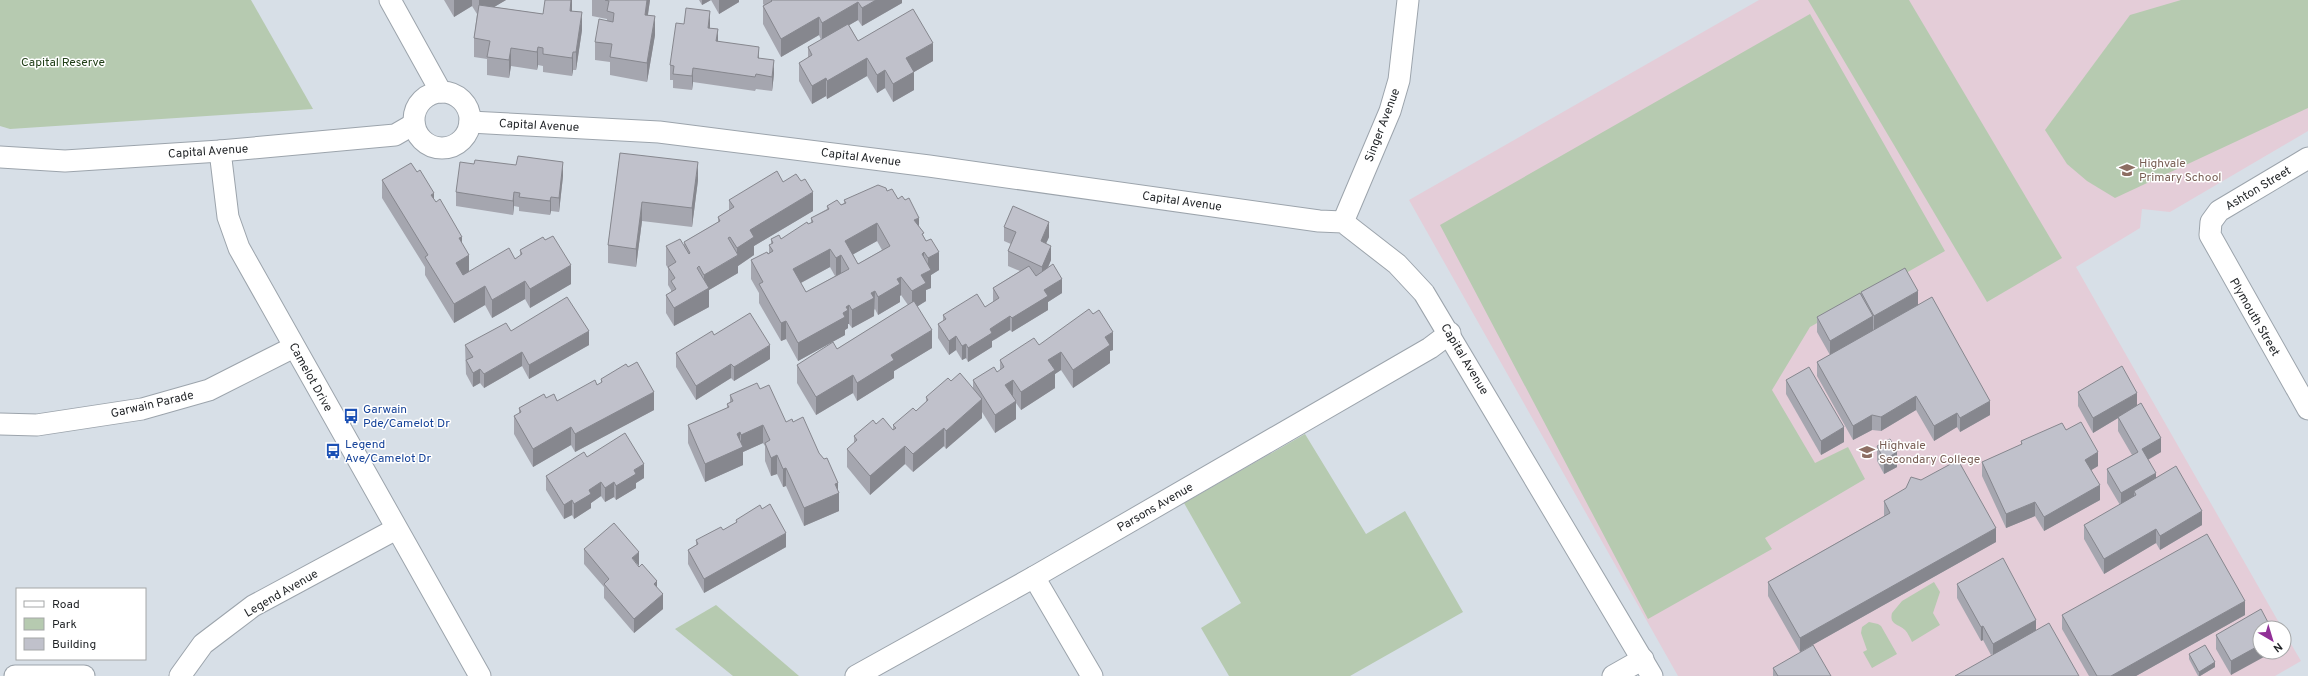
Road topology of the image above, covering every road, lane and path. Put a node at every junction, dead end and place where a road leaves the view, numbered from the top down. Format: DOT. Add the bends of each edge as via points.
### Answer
graph roads {
  1 [pos="390,0"];
  2 [pos="1408,0"];
  3 [pos="441,92"];
  4 [pos="470,122"];
  5 [pos="414,124"];
  6 [pos="220,151"];
  7 [pos="0,157"];
  8 [pos="2308,158"];
  9 [pos="1343,222"];
  10 [pos="2211,222"];
  11 [pos="1450,333"];
  12 [pos="294,347"];
  13 [pos="2308,409"];
  14 [pos="0,424"];
  15 [pos="396,529"];
  16 [pos="1034,577"];
  17 [pos="1647,668"];
  18 [pos="15,676"];
  19 [pos="84,676"];
  20 [pos="180,676"];
  21 [pos="480,676"];
  22 [pos="856,676"];
  23 [pos="1092,676"];
  24 [pos="1613,676"];
  1 -- 3 [label="street"];
  2 -- 9 [label="street, Singer Avenue" via="1399,80 1390,111"];
  3 -- 4 [label="street" via="459,98 466,105"];
  3 -- 5 [label="street" via="424,98 418,105"];
  4 -- 5 [label="street" via="462,140 445,148 435,148 426,143 419,137"];
  4 -- 9 [label="street, Capital Avenue" via="659,132 929,166 1319,221"];
  5 -- 6 [label="street, Capital Avenue" via="395,135"];
  6 -- 7 [label="street, Capital Avenue" via="65,161"];
  6 -- 12 [label="street, Camelot Drive" via="228,217 239,248"];
  8 -- 10 [label="street, Ashton Street" via="2219,211"];
  9 -- 11 [label="street, Capital Avenue" via="1397,264 1424,293"];
  10 -- 13 [label="street, Plymouth Street" via="2210,235 2214,246"];
  11 -- 16 [label="street, Parsons Avenue" via="1424,352"];
  11 -- 17 [label="street, Capital Avenue"];
  12 -- 14 [label="street, Garwain Parade" via="209,390 142,409 37,425"];
  12 -- 15 [label="street, Camelot Drive"];
  15 -- 20 [label="street, Legend Avenue" via="253,606 203,644"];
  15 -- 21 [label="street, Camelot Drive"];
  16 -- 22 [label="street, Parsons Avenue"];
  16 -- 23 [label="street"];
  17 -- 24 [label="street"];
  18 -- 19 [label="street"];
}
